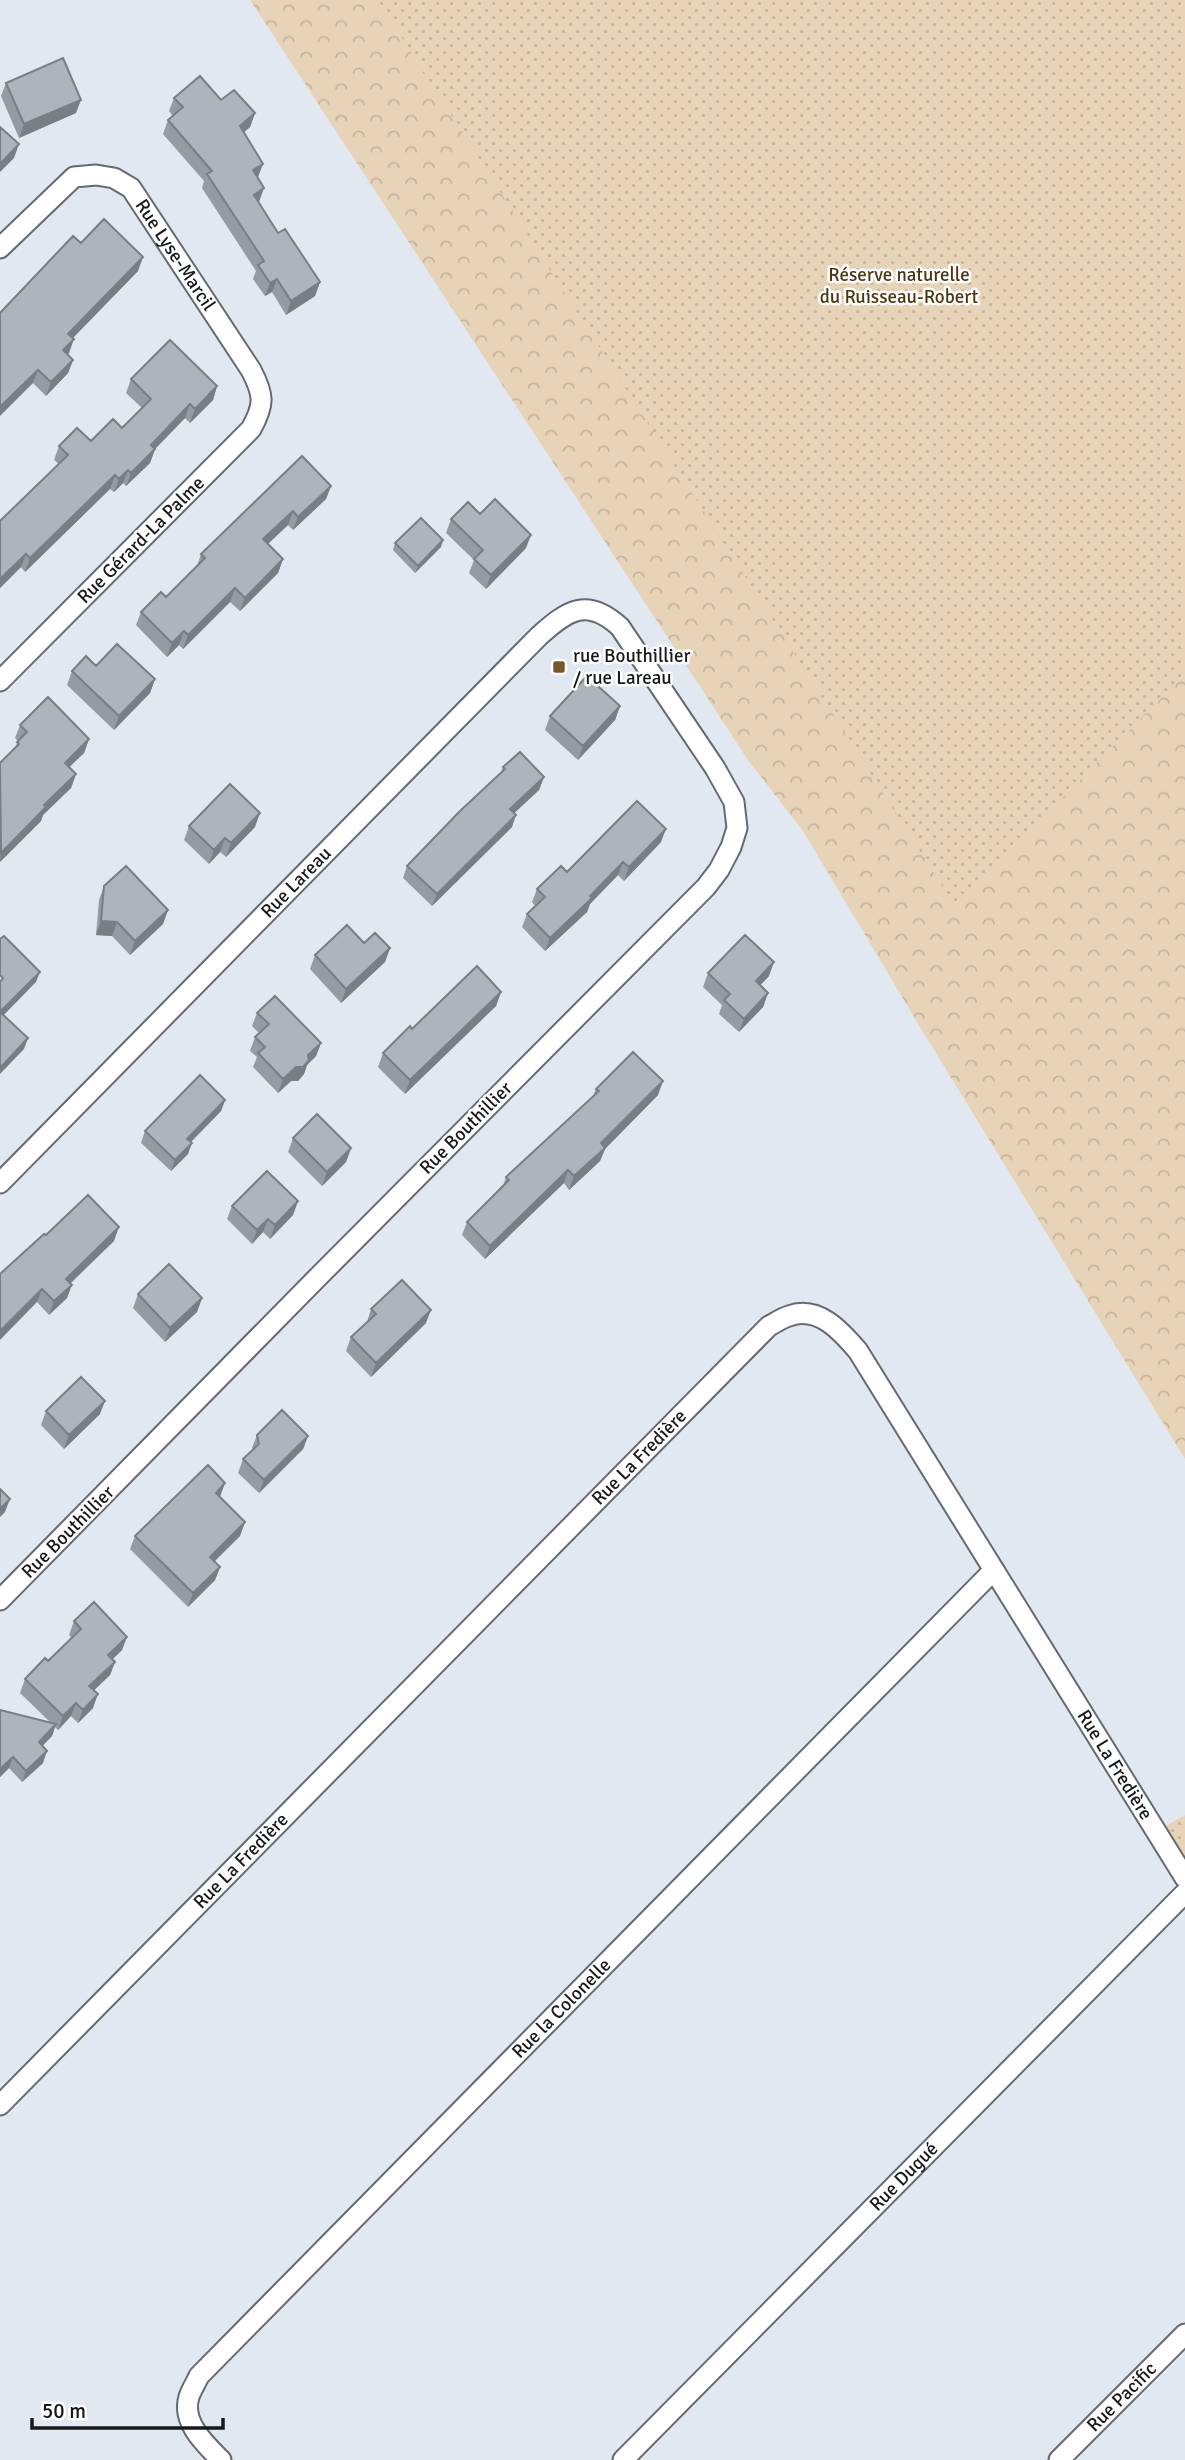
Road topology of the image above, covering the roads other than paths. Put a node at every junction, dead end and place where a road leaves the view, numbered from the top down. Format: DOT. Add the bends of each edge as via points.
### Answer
graph roads {
  1 [pos="0,248"];
  2 [pos="261,389"];
  3 [pos="605,613"];
  4 [pos="0,681"];
  5 [pos="0,1184"];
  6 [pos="994,1570"];
  7 [pos="0,1600"];
  8 [pos="1185,1878"];
  9 [pos="1185,1892"];
  10 [pos="0,2105"];
  11 [pos="1185,2334"];
  12 [pos="221,2460"];
  13 [pos="623,2460"];
  14 [pos="1059,2460"];
  1 -- 2 [label="street, Rue Lyse-Marcil" via="74,177 114,178 131,188"];
  2 -- 4 [label="street, Rue Gérard-La Palme" via="261,411 251,429"];
  3 -- 5 [label="street, Rue Lareau" via="572,612 539,636"];
  3 -- 7 [label="street, Rue Bouthillier" via="634,647 734,802 737,828 726,859 706,887"];
  6 -- 8 [label="street, Rue La Fredière"];
  6 -- 10 [label="street, Rue La Fredière" via="858,1351 839,1329 816,1315 791,1315 769,1326"];
  6 -- 12 [label="street, Rue la Colonelle" via="199,2376 188,2399 191,2423"];
  9 -- 13 [label="street, Rue Dugué"];
  11 -- 14 [label="street, Rue Pacific"];
}
